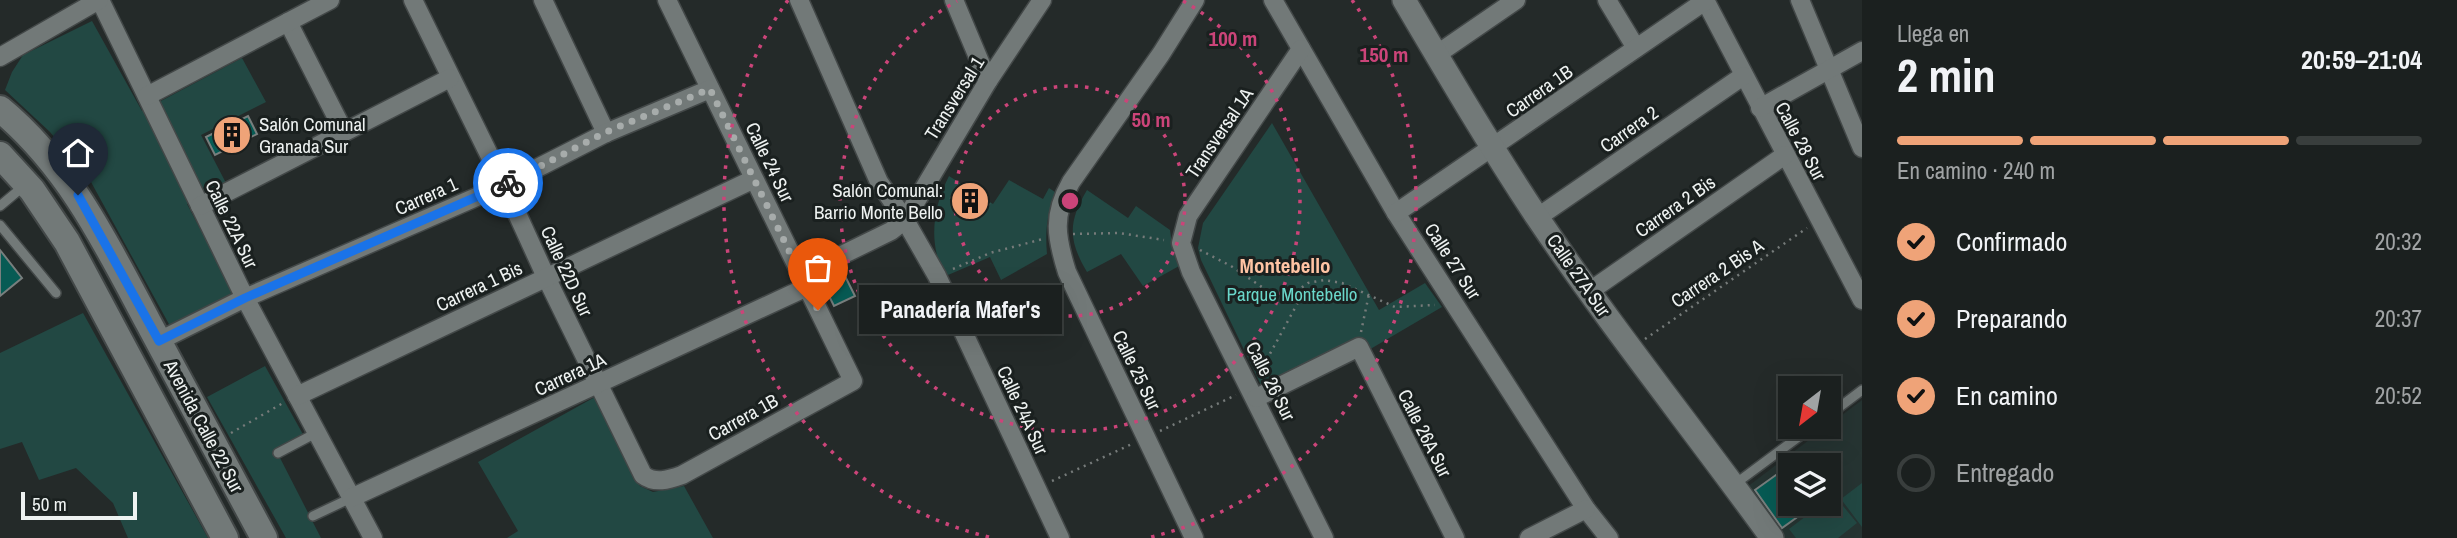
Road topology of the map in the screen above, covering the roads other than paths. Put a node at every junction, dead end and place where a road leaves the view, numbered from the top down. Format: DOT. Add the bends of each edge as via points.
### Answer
graph roads {
  1 [pos="100,0"];
  2 [pos="330,0"];
  3 [pos="412,0"];
  4 [pos="543,0"];
  5 [pos="667,0"];
  6 [pos="799,0"];
  7 [pos="954,0"];
  8 [pos="1042,0"];
  9 [pos="1195,0"];
  10 [pos="1273,0"];
  11 [pos="1404,0"];
  12 [pos="1516,0"];
  13 [pos="1608,0"];
  14 [pos="1705,0"];
  15 [pos="1800,0"];
  16 [pos="288,22"];
  17 [pos="1636,48"];
  18 [pos="1301,50"];
  19 [pos="1862,51"];
  20 [pos="1436,55"];
  21 [pos="1,57"];
  22 [pos="1829,69"];
  23 [pos="1743,76"];
  24 [pos="450,78"];
  25 [pos="988,81"];
  26 [pos="710,89"];
  27 [pos="147,96"];
  28 [pos="1760,108"];
  29 [pos="0,109"];
  30 [pos="344,132"];
  31 [pos="606,132"];
  32 [pos="1493,148"];
  33 [pos="1862,148"];
  34 [pos="0,155"];
  35 [pos="1785,155"];
  36 [pos="754,179"];
  37 [pos="26,183"];
  38 [pos="504,185"];
  39 [pos="0,206"];
  40 [pos="200,206"];
  41 [pos="1396,214"];
  42 [pos="1538,217"];
  43 [pos="905,220"];
  44 [pos="0,225"];
  45 [pos="1181,243"];
  46 [pos="546,277"];
  47 [pos="804,281"];
  48 [pos="1858,281"];
  49 [pos="1590,291"];
  50 [pos="56,293"];
  51 [pos="245,298"];
  52 [pos="1862,300"];
  53 [pos="159,341"];
  54 [pos="853,381"];
  55 [pos="598,384"];
  56 [pos="1862,390"];
  57 [pos="1253,393"];
  58 [pos="297,396"];
  59 [pos="1841,406"];
  60 [pos="316,433"];
  61 [pos="1796,439"];
  62 [pos="278,453"];
  63 [pos="651,481"];
  64 [pos="1734,485"];
  65 [pos="351,498"];
  66 [pos="1586,509"];
  67 [pos="313,516"];
  68 [pos="225,538"];
  69 [pos="264,538"];
  70 [pos="373,538"];
  71 [pos="1060,538"];
  72 [pos="1194,538"];
  73 [pos="1324,538"];
  74 [pos="1455,538"];
  75 [pos="1529,538"];
  76 [pos="1609,538"];
  77 [pos="1772,538"];
  1 -- 21 [label="street"];
  1 -- 27 [label="street, Calle 22A Sur"];
  2 -- 16 [label="street"];
  3 -- 24 [label="street, Calle 22D Sur"];
  4 -- 31 [label="street"];
  5 -- 26 [label="street, Calle 24 Sur"];
  6 -- 43 [label="street, Calle 24A Sur" via="879,182"];
  7 -- 25 [label="street"];
  8 -- 25 [label="street, Transversal 1"];
  9 -- 72 [label="street, Calle 25 Sur" via="1071,182 1057,216 1067,272"];
  10 -- 18 [label="street, Calle 27 Sur"];
  11 -- 20 [label="street, Calle 27A Sur"];
  12 -- 20 [label="street"];
  13 -- 17 [label="street"];
  14 -- 17 [label="street, Carrera 1B"];
  14 -- 23 [label="street, Calle 28 Sur"];
  15 -- 22 [label="street"];
  16 -- 27 [label="street"];
  16 -- 30 [label="street"];
  17 -- 32 [label="street, Carrera 1B"];
  18 -- 41 [label="street, Calle 27 Sur"];
  18 -- 45 [label="street, Transversal 1A" via="1188,216"];
  19 -- 22 [label="street"];
  20 -- 32 [label="street, Calle 27A Sur"];
  22 -- 28 [label="street"];
  22 -- 33 [label="street"];
  23 -- 28 [label="street, Calle 28 Sur"];
  23 -- 42 [label="street, Carrera 2"];
  24 -- 30 [label="street"];
  24 -- 38 [label="street, Calle 22D Sur"];
  25 -- 43 [label="street, Transversal 1"];
  26 -- 31 [label="street, Carrera 1"];
  26 -- 36 [label="street, Calle 24 Sur"];
  27 -- 40 [label="street, Calle 22A Sur"];
  28 -- 35 [label="street, Calle 28 Sur"];
  29 -- 53 [label="main road, Avenida Calle 22 Sur" via="37,143 78,195"];
  30 -- 40 [label="street"];
  31 -- 38 [label="street, Carrera 1"];
  32 -- 41 [label="street, Carrera 1B"];
  32 -- 42 [label="street, Calle 27A Sur"];
  34 -- 37 [label="main road, Avenida Calle 22 Sur"];
  35 -- 48 [label="street, Calle 28 Sur"];
  35 -- 49 [label="street, Carrera 2 Bis"];
  36 -- 46 [label="street, Carrera 1 Bis"];
  36 -- 47 [label="street, Calle 24 Sur"];
  37 -- 39 [label="lane"];
  37 -- 68 [label="main road, Avenida Calle 22 Sur" via="66,242"];
  38 -- 46 [label="street, Calle 22D Sur"];
  38 -- 51 [label="street, Carrera 1"];
  40 -- 51 [label="street, Calle 22A Sur"];
  41 -- 66 [label="street, Calle 27 Sur"];
  42 -- 49 [label="street, Calle 27A Sur"];
  43 -- 47 [label="street, Carrera 1A"];
  43 -- 71 [label="street, Calle 24A Sur" via="937,276"];
  44 -- 50 [label="lane"];
  45 -- 57 [label="street, Calle 26 Sur"];
  46 -- 55 [label="street, Calle 22D Sur"];
  46 -- 58 [label="street, Carrera 1 Bis"];
  47 -- 54 [label="street, Calle 24 Sur"];
  47 -- 55 [label="street, Carrera 1A"];
  48 -- 52 [label="street, Calle 28 Sur"];
  49 -- 64 [label="street, Calle 27A Sur"];
  51 -- 53 [label="street, Carrera 1"];
  51 -- 58 [label="street, Calle 22A Sur"];
  53 -- 69 [label="main road, Avenida Calle 22 Sur"];
  54 -- 63 [label="street, Carrera 1B" via="682,475"];
  55 -- 63 [label="street, Calle 22D Sur" via="643,475"];
  55 -- 65 [label="street, Carrera 1A"];
  56 -- 59 [label="lane"];
  57 -- 73 [label="street, Calle 26 Sur"];
  57 -- 74 [label="street, Calle 26A Sur" via="1359,346"];
  58 -- 60 [label="street, Calle 22A Sur"];
  60 -- 62 [label="lane"];
  60 -- 65 [label="street, Calle 22A Sur"];
  61 -- 64 [label="lane"];
  64 -- 77 [label="street, Calle 27A Sur"];
  65 -- 67 [label="lane"];
  65 -- 70 [label="street, Calle 22A Sur"];
  66 -- 75 [label="street"];
  66 -- 76 [label="street, Calle 27 Sur"];
}
